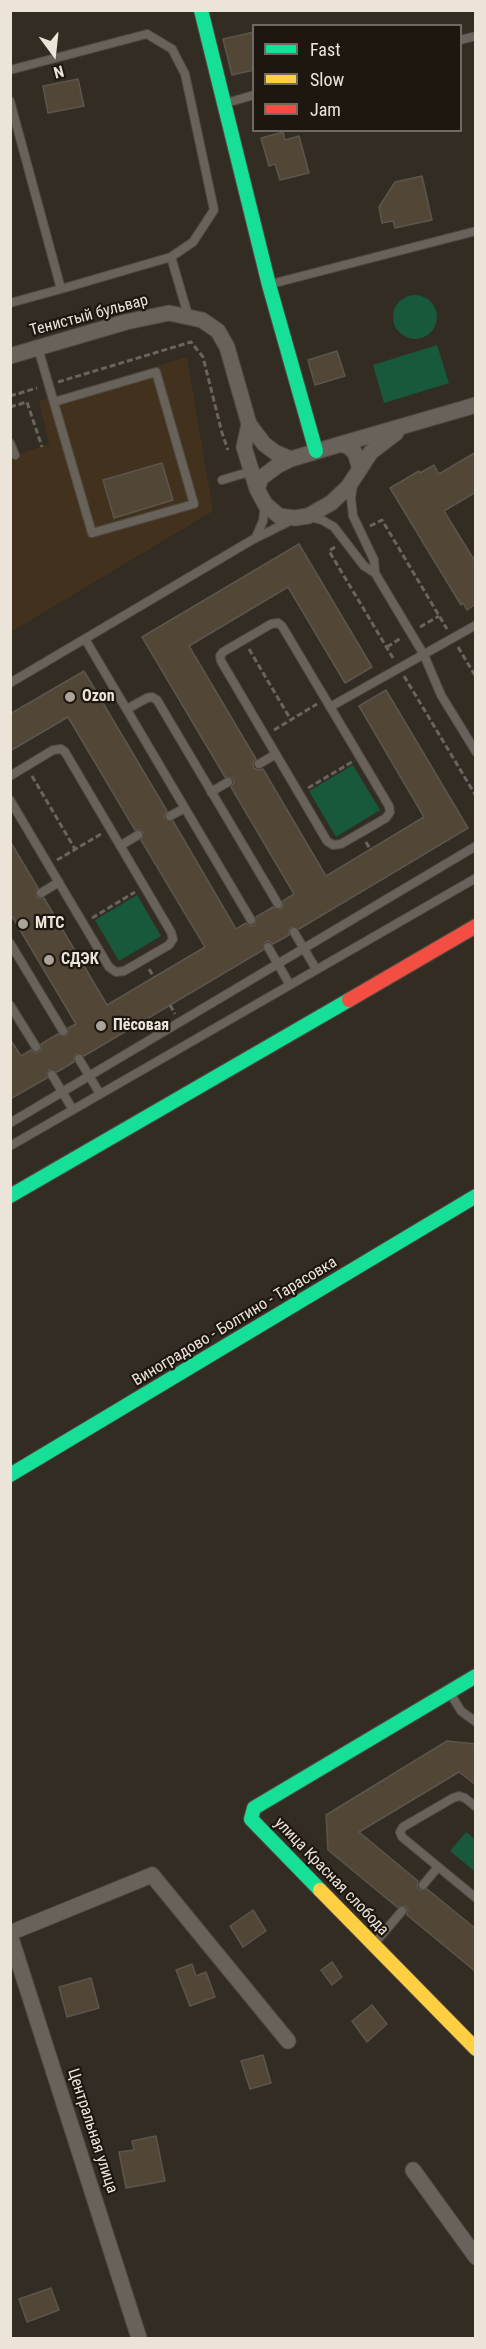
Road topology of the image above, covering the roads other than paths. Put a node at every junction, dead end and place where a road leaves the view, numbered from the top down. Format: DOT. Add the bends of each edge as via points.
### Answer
graph roads {
  1 [pos="201,10"];
  2 [pos="10,70"];
  3 [pos="252,96"];
  4 [pos="10,101"];
  5 [pos="224,103"];
  6 [pos="476,231"];
  7 [pos="171,257"];
  8 [pos="269,285"];
  9 [pos="61,289"];
  10 [pos="10,303"];
  11 [pos="188,315"];
  12 [pos="38,348"];
  13 [pos="10,356"];
  14 [pos="54,402"];
  15 [pos="476,405"];
  16 [pos="249,424"];
  17 [pos="411,424"];
  18 [pos="10,443"];
  19 [pos="341,444"];
  20 [pos="316,451"];
  21 [pos="15,455"];
  22 [pos="291,459"];
  23 [pos="252,471"];
  24 [pos="357,473"];
  25 [pos="222,480"];
  26 [pos="257,489"];
  27 [pos="265,504"];
  28 [pos="302,517"];
  29 [pos="256,537"];
  30 [pos="375,573"];
  31 [pos="476,625"];
  32 [pos="85,639"];
  33 [pos="424,655"];
  34 [pos="10,683"];
  35 [pos="328,703"];
  36 [pos="127,710"];
  37 [pos="476,752"];
  38 [pos="276,754"];
  39 [pos="260,764"];
  40 [pos="10,776"];
  41 [pos="228,782"];
  42 [pos="211,792"];
  43 [pos="10,801"];
  44 [pos="185,808"];
  45 [pos="170,816"];
  46 [pos="138,835"];
  47 [pos="120,846"];
  48 [pos="476,846"];
  49 [pos="476,878"];
  50 [pos="59,882"];
  51 [pos="41,893"];
  52 [pos="278,904"];
  53 [pos="251,920"];
  54 [pos="476,926"];
  55 [pos="294,932"];
  56 [pos="10,943"];
  57 [pos="268,947"];
  58 [pos="304,948"];
  59 [pos="278,964"];
  60 [pos="316,969"];
  61 [pos="290,985"];
  62 [pos="10,1005"];
  63 [pos="63,1031"];
  64 [pos="36,1047"];
  65 [pos="79,1059"];
  66 [pos="52,1075"];
  67 [pos="90,1076"];
  68 [pos="63,1092"];
  69 [pos="100,1094"];
  70 [pos="73,1110"];
  71 [pos="10,1124"];
  72 [pos="10,1146"];
  73 [pos="10,1196"];
  74 [pos="476,1196"];
  75 [pos="10,1475"];
  76 [pos="476,1676"];
  77 [pos="449,1692"];
  78 [pos="476,1722"];
  79 [pos="476,1808"];
  80 [pos="438,1867"];
  81 [pos="423,1885"];
  82 [pos="476,1898"];
  83 [pos="402,1911"];
  84 [pos="10,1934"];
  85 [pos="374,1945"];
  86 [pos="288,2040"];
  87 [pos="476,2049"];
  88 [pos="413,2170"];
  89 [pos="476,2257"];
  90 [pos="139,2338"];
  1 -- 5 [label="main road"];
  2 -- 7 [label="lane" via="147,34 172,49 185,74 214,210 193,242"];
  3 -- 5 [label="lane"];
  4 -- 9 [label="lane"];
  5 -- 8 [label="main road"];
  6 -- 8 [label="lane"];
  7 -- 9 [label="lane"];
  7 -- 11 [label="lane"];
  8 -- 20 [label="main road"];
  9 -- 10 [label="lane"];
  11 -- 12 [label="street, Тенистый бульвар" via="169,313 126,322"];
  11 -- 16 [label="street, Тенистый бульвар" via="218,331 227,347"];
  12 -- 13 [label="street, Тенистый бульвар"];
  12 -- 14 [label="lane"];
  14 -- 14 [label="lane" via="92,533 194,504 156,372"];
  15 -- 17 [label="street"];
  16 -- 22 [label="street, Тенистый бульвар" via="264,444"];
  16 -- 23 [label="street, Тенистый бульвар" via="244,447"];
  17 -- 19 [label="street"];
  17 -- 24 [label="street" via="371,452"];
  18 -- 21 [label="lane"];
  19 -- 20 [label="street"];
  19 -- 24 [label="street" via="355,453"];
  20 -- 22 [label="street"];
  22 -- 26 [label="street" via="261,478"];
  23 -- 25 [label="lane"];
  23 -- 26 [label="street, Тенистый бульвар"];
  24 -- 28 [label="street" via="331,503"];
  24 -- 30 [label="lane" via="351,498 353,516 374,560"];
  26 -- 27 [label="street, Тенистый бульвар"];
  27 -- 28 [label="street" via="279,516"];
  27 -- 29 [label="lane"];
  28 -- 29 [label="lane"];
  28 -- 30 [label="lane" via="322,520 334,527 364,566"];
  29 -- 32 [label="lane"];
  30 -- 33 [label="lane"];
  31 -- 33 [label="lane"];
  32 -- 34 [label="lane"];
  32 -- 36 [label="lane"];
  33 -- 35 [label="lane"];
  33 -- 37 [label="lane" via="441,695"];
  35 -- 38 [label="lane" via="278,623 223,652 221,661"];
  35 -- 38 [label="lane" via="389,806 386,818 333,845"];
  36 -- 42 [label="lane" via="147,698 157,700"];
  36 -- 44 [label="lane"];
  38 -- 39 [label="lane"];
  40 -- 47 [label="lane" via="53,750 65,752"];
  41 -- 42 [label="lane"];
  42 -- 52 [label="lane"];
  43 -- 50 [label="lane"];
  44 -- 45 [label="lane"];
  44 -- 53 [label="lane"];
  46 -- 47 [label="lane"];
  47 -- 50 [label="lane" via="171,932 173,939 152,955 124,971 110,968"];
  48 -- 58 [label="lane"];
  49 -- 60 [label="lane"];
  50 -- 51 [label="lane"];
  54 -- 73 [label="main road"];
  55 -- 58 [label="lane"];
  56 -- 63 [label="lane"];
  57 -- 59 [label="lane"];
  58 -- 59 [label="lane"];
  58 -- 60 [label="lane"];
  59 -- 61 [label="lane"];
  59 -- 67 [label="lane"];
  60 -- 61 [label="lane"];
  61 -- 69 [label="lane"];
  62 -- 64 [label="lane"];
  65 -- 67 [label="lane"];
  66 -- 68 [label="lane"];
  67 -- 68 [label="lane"];
  67 -- 69 [label="lane"];
  68 -- 70 [label="lane"];
  68 -- 71 [label="lane"];
  69 -- 70 [label="lane"];
  70 -- 72 [label="lane"];
  74 -- 75 [label="main road, Виноградово - Болтино - Тарасовка"];
  76 -- 77 [label="main road, улица Красная слобода"];
  77 -- 78 [label="lane" via="461,1711"];
  77 -- 85 [label="main road, улица Красная слобода" via="251,1813 251,1820"];
  79 -- 80 [label="lane" via="459,1796 403,1827 402,1837"];
  80 -- 81 [label="lane"];
  80 -- 82 [label="lane"];
  83 -- 85 [label="lane"];
  84 -- 86 [label="street" via="152,1875"];
  84 -- 90 [label="street, Центральная улица"];
  85 -- 87 [label="main road, улица Красная слобода"];
  88 -- 89 [label="street"];
}
